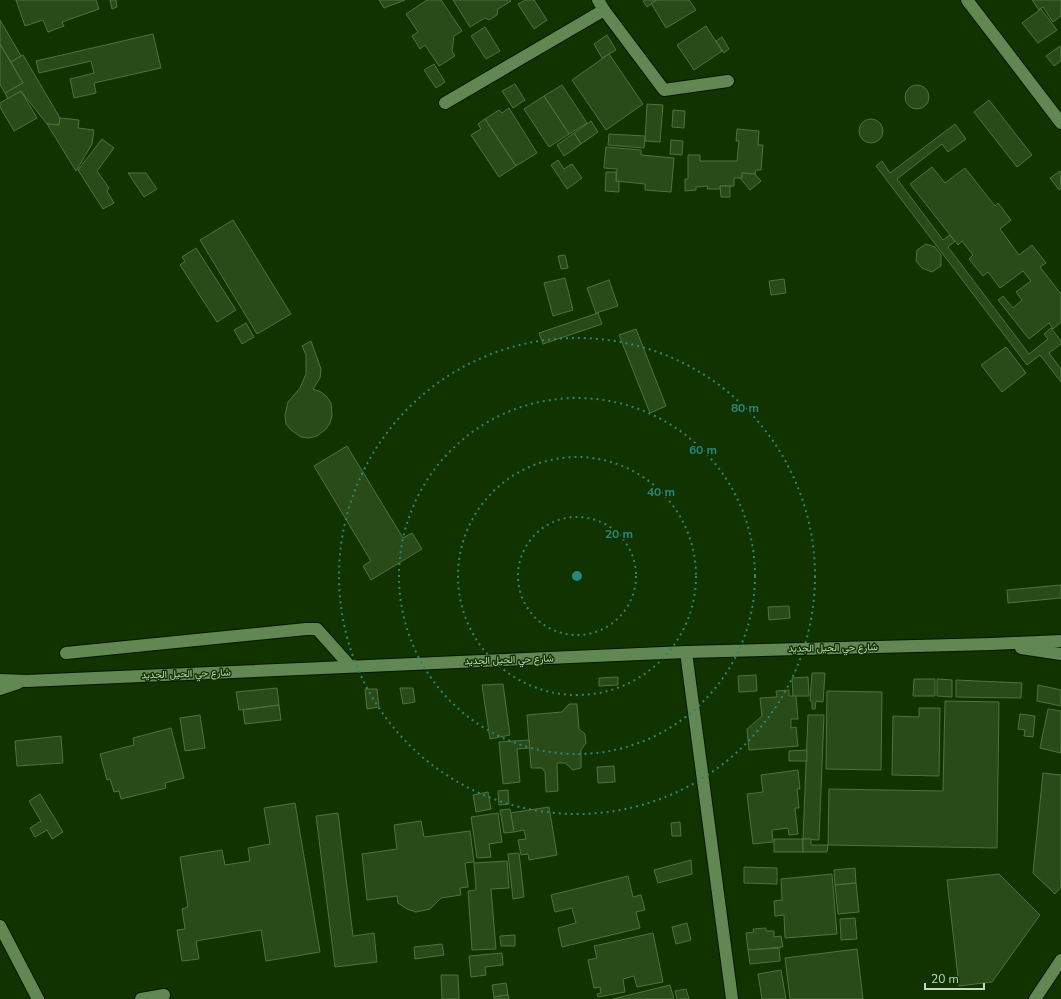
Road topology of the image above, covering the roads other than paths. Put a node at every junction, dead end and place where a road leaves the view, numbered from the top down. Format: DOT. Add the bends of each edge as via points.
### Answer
graph roads {
  1 [pos="967,0"];
  2 [pos="601,5"];
  3 [pos="728,80"];
  4 [pos="445,103"];
  5 [pos="1061,123"];
  6 [pos="1061,641"];
  7 [pos="992,644"];
  8 [pos="686,652"];
  9 [pos="66,653"];
  10 [pos="1061,654"];
  11 [pos="350,666"];
  12 [pos="0,680"];
  13 [pos="27,681"];
  14 [pos="0,689"];
  15 [pos="0,926"];
  16 [pos="1061,960"];
  17 [pos="164,995"];
  18 [pos="38,999"];
  19 [pos="141,999"];
  20 [pos="732,999"];
  21 [pos="1035,999"];
  1 -- 5 [label="street"];
  2 -- 3 [label="street" via="664,90"];
  2 -- 4 [label="street"];
  6 -- 7 [label="street"];
  7 -- 8 [label="street, شارع حي الحيل الجديد"];
  7 -- 10 [label="street"];
  8 -- 11 [label="street, شارع حي الحيل الجديد"];
  8 -- 20 [label="street"];
  9 -- 11 [label="street" via="318,629"];
  11 -- 13 [label="street, شارع حي الحيل الجديد"];
  12 -- 13 [label="street, شارع حي الحيل الجديد"];
  13 -- 14 [label="street, شارع حي الحيل الجديد"];
  15 -- 18 [label="street"];
  16 -- 21 [label="street"];
  17 -- 19 [label="street"];
}
